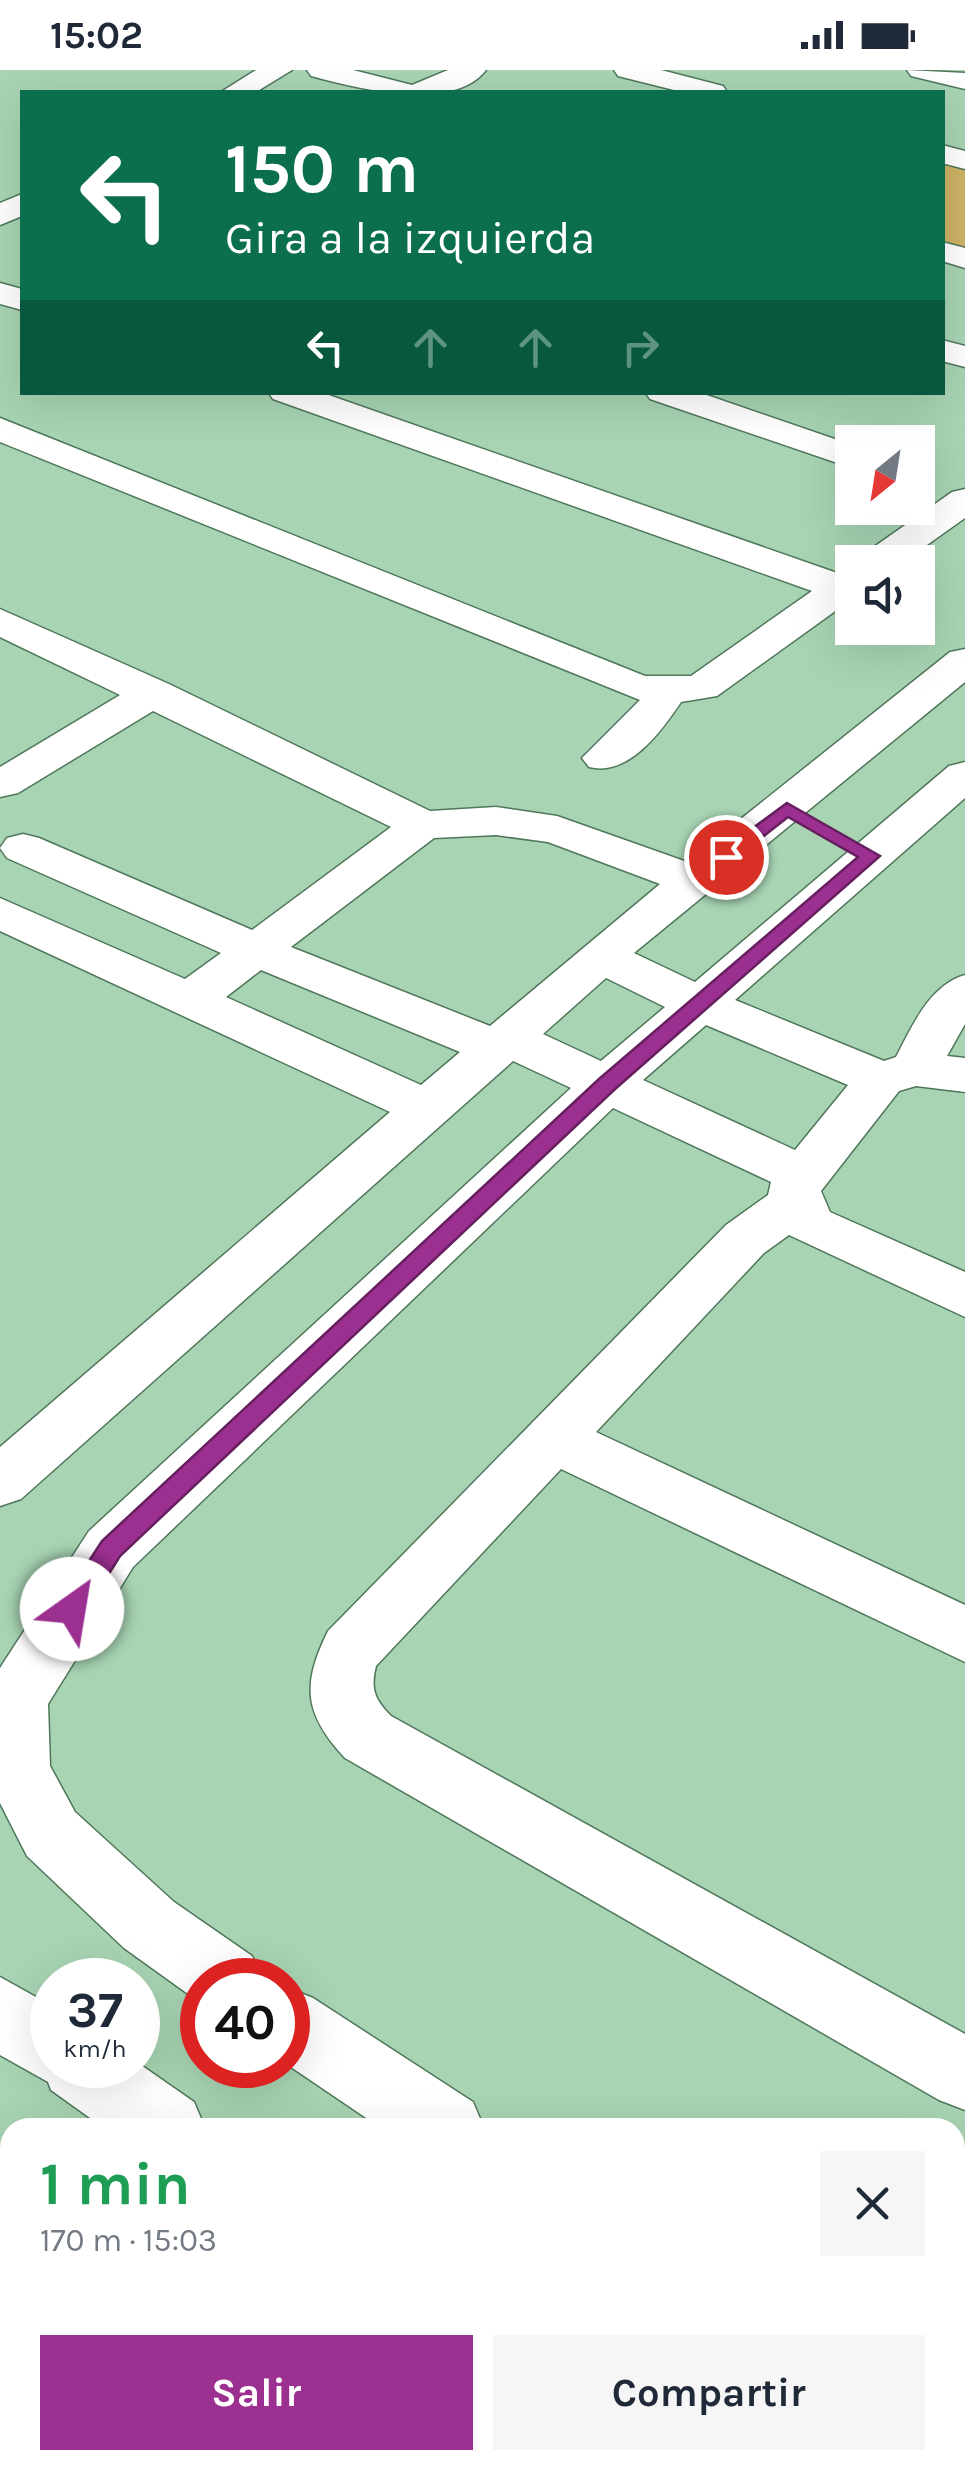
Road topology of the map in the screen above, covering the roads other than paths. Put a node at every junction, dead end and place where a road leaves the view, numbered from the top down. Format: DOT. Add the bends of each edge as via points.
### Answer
graph roads {
  1 [pos="278,70"];
  2 [pos="321,70"];
  3 [pos="374,70"];
  4 [pos="472,70"];
  5 [pos="628,70"];
  6 [pos="921,70"];
  7 [pos="965,81"];
  8 [pos="428,89"];
  9 [pos="240,90"];
  10 [pos="396,90"];
  11 [pos="705,90"];
  12 [pos="294,395"];
  13 [pos="671,395"];
  14 [pos="0,429"];
  15 [pos="835,451"];
  16 [pos="954,493"];
  17 [pos="897,545"];
  18 [pos="835,580"];
  19 [pos="835,593"];
  20 [pos="0,621"];
  21 [pos="965,661"];
  22 [pos="666,691"];
  23 [pos="154,692"];
  24 [pos="604,758"];
  25 [pos="965,775"];
  26 [pos="1,784"];
  27 [pos="423,825"];
  28 [pos="829,832"];
  29 [pos="12,859"];
  30 [pos="695,881"];
  31 [pos="0,913"];
  32 [pos="253,949"];
  33 [pos="602,956"];
  34 [pos="965,992"];
  35 [pos="188,1001"];
  36 [pos="697,1002"];
  37 [pos="504,1044"];
  38 [pos="898,1074"];
  39 [pos="965,1075"];
  40 [pos="606,1084"];
  41 [pos="424,1107"];
  42 [pos="798,1188"];
  43 [pos="965,1296"];
  44 [pos="555,1439"];
  45 [pos="0,1482"];
  46 [pos="965,1634"];
  47 [pos="196,1958"];
  48 [pos="0,2012"];
  49 [pos="30,2033"];
  50 [pos="310,2038"];
  51 [pos="965,2074"];
  52 [pos="110,2088"];
  53 [pos="154,2118"];
  54 [pos="432,2118"];
  1 -- 9 [label="street"];
  2 -- 10 [label="street"];
  3 -- 8 [label="street"];
  4 -- 8 [label="street"];
  5 -- 11 [label="street"];
  6 -- 7 [label="street"];
  12 -- 18 [label="street"];
  13 -- 15 [label="street"];
  14 -- 22 [label="street" via="638,687"];
  16 -- 17 [label="street"];
  19 -- 22 [label="street" via="702,688"];
  20 -- 23 [label="street"];
  21 -- 28 [label="street"];
  22 -- 24 [label="street" via="650,716"];
  23 -- 26 [label="street"];
  23 -- 27 [label="street"];
  25 -- 28 [label="street"];
  26 -- 29 [label="street" via="29,812 31,830"];
  27 -- 30 [label="street" via="496,821 558,830"];
  27 -- 32 [label="street"];
  28 -- 30 [label="street"];
  28 -- 36 [label="street"];
  29 -- 32 [label="street"];
  30 -- 33 [label="street"];
  31 -- 35 [label="street"];
  32 -- 35 [label="street"];
  32 -- 37 [label="street"];
  33 -- 36 [label="street"];
  33 -- 37 [label="street"];
  34 -- 38 [label="street"];
  35 -- 41 [label="street"];
  36 -- 38 [label="street"];
  36 -- 40 [label="street"];
  37 -- 40 [label="street"];
  37 -- 41 [label="street"];
  38 -- 39 [label="street"];
  38 -- 42 [label="street"];
  40 -- 42 [label="street"];
  40 -- 47 [label="street" via="111,1548 15,1700 17,1770 51,1834"];
  41 -- 45 [label="street"];
  42 -- 43 [label="street" via="801,1215 825,1234"];
  42 -- 44 [label="street"];
  44 -- 46 [label="street"];
  44 -- 51 [label="street" via="350,1650 338,1674 339,1698 350,1720 368,1737"];
  48 -- 49 [label="street"];
  50 -- 54 [label="street"];
  52 -- 53 [label="street"];
}
